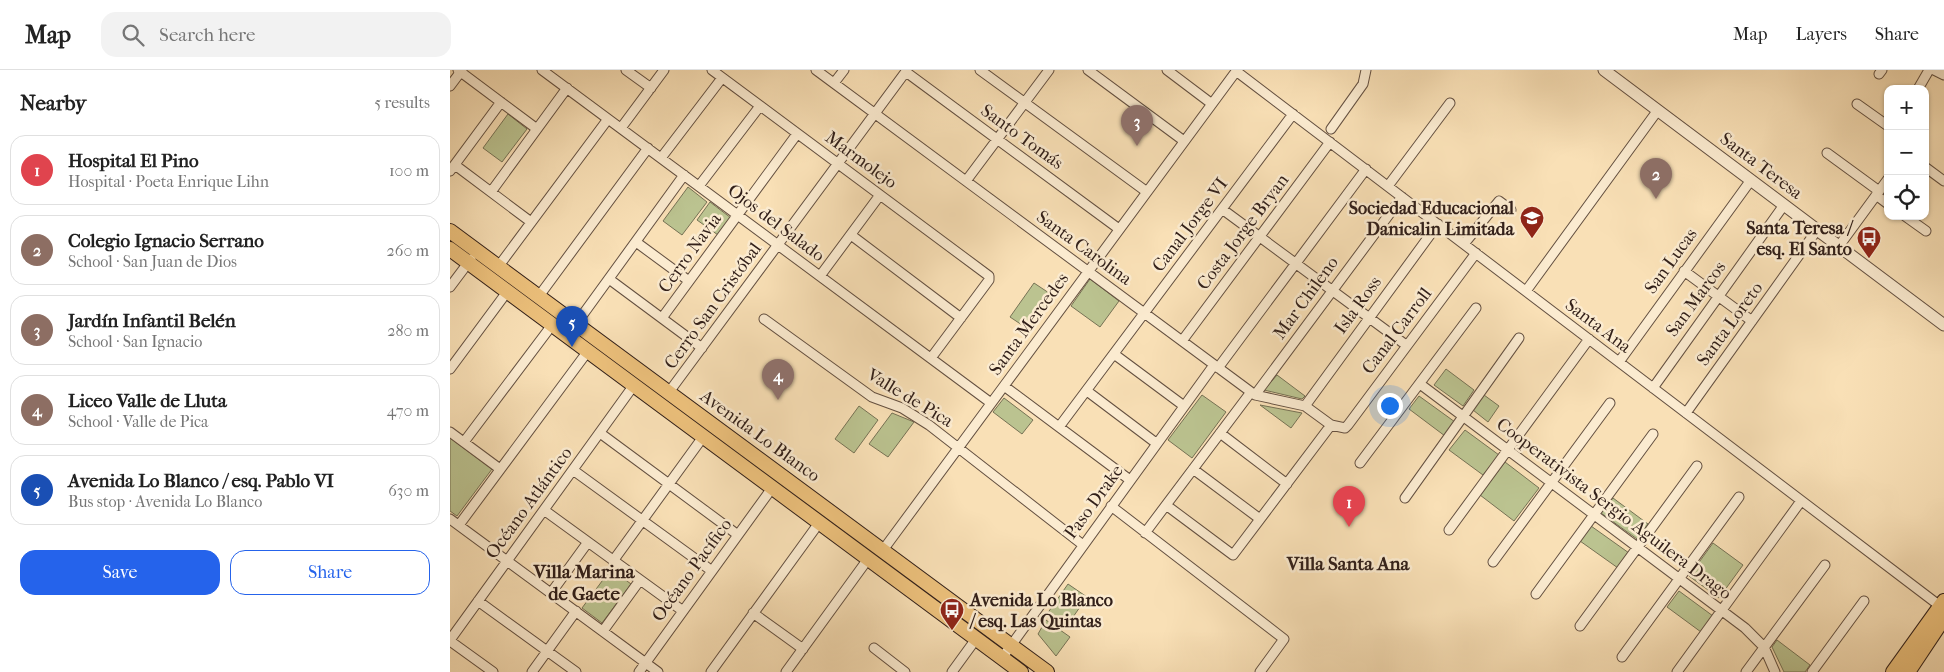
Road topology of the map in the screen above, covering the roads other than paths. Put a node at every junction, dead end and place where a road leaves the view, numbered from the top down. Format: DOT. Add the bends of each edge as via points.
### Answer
graph roads {
  1 [pos="542,70"];
  2 [pos="626,70"];
  3 [pos="664,70"];
  4 [pos="712,70"];
  5 [pos="816,70"];
  6 [pos="844,70"];
  7 [pos="980,70"];
  8 [pos="1049,70"];
  9 [pos="1088,70"];
  10 [pos="1167,70"];
  11 [pos="1366,70"];
  12 [pos="1604,70"];
  13 [pos="1929,70"];
  14 [pos="1934,70"];
  15 [pos="460,71"];
  16 [pos="907,71"];
  17 [pos="1237,71"];
  18 [pos="1944,76"];
  19 [pos="722,78"];
  20 [pos="834,83"];
  21 [pos="1920,85"];
  22 [pos="450,86"];
  23 [pos="567,88"];
  24 [pos="651,88"];
  25 [pos="501,102"];
  26 [pos="1025,102"];
  27 [pos="1450,103"];
  28 [pos="1212,104"];
  29 [pos="1857,104"];
  30 [pos="760,106"];
  31 [pos="1658,110"];
  32 [pos="875,114"];
  33 [pos="1293,114"];
  34 [pos="608,119"];
  35 [pos="1884,123"];
  36 [pos="621,128"];
  37 [pos="537,129"];
  38 [pos="1331,129"];
  39 [pos="797,134"];
  40 [pos="997,139"];
  41 [pos="1184,142"];
  42 [pos="1330,142"];
  43 [pos="648,148"];
  44 [pos="1827,153"];
  45 [pos="661,158"];
  46 [pos="838,164"];
  47 [pos="452,168"];
  48 [pos="1366,169"];
  49 [pos="1929,170"];
  50 [pos="684,175"];
  51 [pos="1750,180"];
  52 [pos="966,181"];
  53 [pos="1944,181"];
  54 [pos="1884,184"];
  55 [pos="699,186"];
  56 [pos="1388,186"];
  57 [pos="490,192"];
  58 [pos="1147,192"];
  59 [pos="1877,193"];
  60 [pos="880,195"];
  61 [pos="1402,197"];
  62 [pos="1884,200"];
  63 [pos="1784,205"];
  64 [pos="1222,209"];
  65 [pos="1511,210"];
  66 [pos="738,215"];
  67 [pos="1911,220"];
  68 [pos="531,222"];
  69 [pos="1438,224"];
  70 [pos="1119,229"];
  71 [pos="1817,230"];
  72 [pos="450,231"];
  73 [pos="1926,231"];
  74 [pos="851,235"];
  75 [pos="1260,236"];
  76 [pos="636,242"];
  77 [pos="1464,244"];
  78 [pos="778,245"];
  79 [pos="1839,246"];
  80 [pos="450,249"];
  81 [pos="477,251"];
  82 [pos="1476,253"];
  83 [pos="468,263"];
  84 [pos="1296,263"];
  85 [pos="498,267"];
  86 [pos="1088,271"];
  87 [pos="1684,271"];
  88 [pos="820,276"];
  89 [pos="609,279"];
  90 [pos="689,281"];
  91 [pos="450,287"];
  92 [pos="1332,290"];
  93 [pos="1526,291"];
  94 [pos="507,292"];
  95 [pos="539,296"];
  96 [pos="1718,296"];
  97 [pos="1476,308"];
  98 [pos="1145,313"];
  99 [pos="662,318"];
  100 [pos="960,318"];
  101 [pos="1369,318"];
  102 [pos="764,320"];
  103 [pos="1752,321"];
  104 [pos="552,324"];
  105 [pos="576,324"];
  106 [pos="1944,325"];
  107 [pos="1519,338"];
  108 [pos="1589,339"];
  109 [pos="1182,341"];
  110 [pos="1406,345"];
  111 [pos="702,348"];
  112 [pos="588,351"];
  113 [pos="1114,354"];
  114 [pos="931,358"];
  115 [pos="1619,362"];
  116 [pos="1216,366"];
  117 [pos="450,369"];
  118 [pos="1420,384"];
  119 [pos="634,385"];
  120 [pos="1004,386"];
  121 [pos="1653,388"];
  122 [pos="1087,391"];
  123 [pos="669,392"];
  124 [pos="1253,393"];
  125 [pos="991,403"];
  126 [pos="1610,403"];
  127 [pos="1184,406"];
  128 [pos="1305,406"];
  129 [pos="1686,413"];
  130 [pos="1463,417"];
  131 [pos="1331,425"];
  132 [pos="1060,428"];
  133 [pos="1344,428"];
  134 [pos="450,432"];
  135 [pos="1220,432"];
  136 [pos="600,433"];
  137 [pos="1653,434"];
  138 [pos="703,437"];
  139 [pos="464,442"];
  140 [pos="1156,443"];
  141 [pos="958,448"];
  142 [pos="1508,450"];
  143 [pos="762,460"];
  144 [pos="1360,463"];
  145 [pos="1697,466"];
  146 [pos="500,469"];
  147 [pos="1193,469"];
  148 [pos="573,470"];
  149 [pos="753,474"];
  150 [pos="1130,480"];
  151 [pos="1551,483"];
  152 [pos="669,484"];
  153 [pos="1287,484"];
  154 [pos="772,488"];
  155 [pos="1739,497"];
  156 [pos="1405,498"];
  157 [pos="1801,501"];
  158 [pos="1166,505"];
  159 [pos="1111,506"];
  160 [pos="544,510"];
  161 [pos="1594,514"];
  162 [pos="1260,519"];
  163 [pos="643,520"];
  164 [pos="819,522"];
  165 [pos="453,523"];
  166 [pos="1449,530"];
  167 [pos="1145,532"];
  168 [pos="738,535"];
  169 [pos="588,542"];
  170 [pos="1083,545"];
  171 [pos="1638,548"];
  172 [pos="883,550"];
  173 [pos="868,559"];
  174 [pos="507,561"];
  175 [pos="613,561"];
  176 [pos="1493,562"];
  177 [pos="1825,566"];
  178 [pos="712,571"];
  179 [pos="1680,579"];
  180 [pos="640,580"];
  181 [pos="551,593"];
  182 [pos="1536,594"];
  183 [pos="478,601"];
  184 [pos="1864,601"];
  185 [pos="1943,608"];
  186 [pos="1722,610"];
  187 [pos="576,611"];
  188 [pos="683,612"];
  189 [pos="754,613"];
  190 [pos="1580,626"];
  191 [pos="602,631"];
  192 [pos="976,639"];
  193 [pos="450,640"];
  194 [pos="1012,646"];
  195 [pos="1764,647"];
  196 [pos="874,648"];
  197 [pos="803,649"];
  198 [pos="547,651"];
  199 [pos="1622,657"];
  200 [pos="1002,658"];
  201 [pos="646,663"];
  202 [pos="493,672"];
  203 [pos="532,672"];
  204 [pos="576,672"];
  205 [pos="639,672"];
  206 [pos="658,672"];
  207 [pos="711,672"];
  208 [pos="786,672"];
  209 [pos="905,672"];
  210 [pos="952,672"];
  211 [pos="1020,672"];
  212 [pos="1047,672"];
  213 [pos="1260,672"];
  214 [pos="1677,672"];
  215 [pos="1746,672"];
  216 [pos="1775,672"];
  217 [pos="1812,672"];
  218 [pos="1892,672"];
  219 [pos="1908,672"];
  1 -- 23 [label="street, Ojos del Salado"];
  2 -- 24 [label="street"];
  3 -- 24 [label="street"];
  4 -- 19 [label="street, Marmolejo"];
  5 -- 20 [label="street, Santa Carolina"];
  6 -- 20 [label="street"];
  7 -- 26 [label="street"];
  8 -- 26 [label="street"];
  9 -- 41 [label="street"];
  10 -- 28 [label="street"];
  11 -- 38 [label="street" via="1363,84"];
  12 -- 31 [label="street, Santa Teresa"];
  13 -- 21 [label="street"];
  14 -- 18 [label="street"];
  15 -- 22 [label="street"];
  15 -- 25 [label="street"];
  16 -- 32 [label="street, Cerro San Cristóbal"];
  16 -- 40 [label="street, Santo Tomás"];
  17 -- 28 [label="street, Santa Mercedes"];
  17 -- 33 [label="street, Santa Ana"];
  19 -- 30 [label="street, Marmolejo"];
  19 -- 45 [label="street"];
  20 -- 32 [label="street, Santa Carolina"];
  23 -- 34 [label="street, Ojos del Salado"];
  23 -- 37 [label="street"];
  24 -- 36 [label="street"];
  25 -- 37 [label="street"];
  25 -- 47 [label="street"];
  26 -- 40 [label="street"];
  26 -- 58 [label="street"];
  27 -- 56 [label="street"];
  28 -- 41 [label="street, Santa Mercedes"];
  29 -- 35 [label="street"];
  30 -- 39 [label="street, Marmolejo"];
  30 -- 55 [label="street"];
  31 -- 51 [label="street, Santa Teresa"];
  31 -- 93 [label="street"];
  32 -- 46 [label="street, Cerro San Cristóbal"];
  32 -- 52 [label="street, Santa Carolina"];
  33 -- 42 [label="street, Santa Ana"];
  33 -- 64 [label="street, Canal Jorge VI"];
  34 -- 36 [label="street, Ojos del Salado"];
  34 -- 68 [label="street"];
  36 -- 43 [label="street, Ojos del Salado"];
  37 -- 57 [label="street"];
  39 -- 46 [label="street, Marmolejo"];
  39 -- 66 [label="street, Cerro Navia"];
  40 -- 52 [label="street"];
  40 -- 70 [label="street, Santo Tomás"];
  41 -- 58 [label="street, Santa Mercedes"];
  42 -- 48 [label="street, Santa Ana"];
  42 -- 75 [label="street, Costa Jorge Bryan"];
  43 -- 45 [label="street, Ojos del Salado"];
  43 -- 95 [label="street"];
  44 -- 59 [label="street"];
  45 -- 50 [label="street, Ojos del Salado"];
  46 -- 60 [label="street, Marmolejo"];
  46 -- 78 [label="street, Cerro San Cristóbal"];
  47 -- 57 [label="street"];
  48 -- 56 [label="street, Santa Ana"];
  48 -- 84 [label="street, Paso Drake"];
  49 -- 53 [label="street"];
  50 -- 55 [label="street, Ojos del Salado"];
  50 -- 76 [label="street"];
  51 -- 63 [label="street, Santa Teresa"];
  51 -- 87 [label="street, San Lucas"];
  52 -- 86 [label="street, Santa Carolina"];
  54 -- 59 [label="street"];
  55 -- 66 [label="street, Ojos del Salado"];
  56 -- 61 [label="street, Santa Ana"];
  57 -- 68 [label="street"];
  58 -- 70 [label="street, Santa Mercedes"];
  59 -- 62 [label="street"];
  59 -- 79 [label="street"];
  60 -- 74 [label="street"];
  60 -- 100 [label="street, Marmolejo" via="990,277"];
  61 -- 69 [label="street, Santa Ana"];
  61 -- 92 [label="street, Mar Chileno"];
  63 -- 71 [label="street, Santa Teresa"];
  63 -- 96 [label="street, San Marcos"];
  64 -- 75 [label="street"];
  64 -- 98 [label="street, Canal Jorge VI"];
  65 -- 77 [label="street" via="1498,200"];
  66 -- 78 [label="street, Ojos del Salado"];
  66 -- 90 [label="street, Cerro Navia"];
  67 -- 73 [label="street"];
  68 -- 85 [label="street"];
  69 -- 77 [label="street, Santa Ana"];
  69 -- 101 [label="street, Isla Ross"];
  70 -- 86 [label="street, Santa Mercedes"];
  71 -- 79 [label="street, Santa Teresa"];
  71 -- 103 [label="street, Santa Loreto"];
  72 -- 81 [label="main road, Avenida Lo Blanco"];
  74 -- 88 [label="street"];
  74 -- 100 [label="street"];
  75 -- 84 [label="street"];
  75 -- 109 [label="street, Costa Jorge Bryan"];
  76 -- 89 [label="street"];
  76 -- 90 [label="street"];
  77 -- 82 [label="street, Santa Ana"];
  78 -- 88 [label="street, Ojos del Salado"];
  78 -- 111 [label="street, Cerro San Cristóbal"];
  79 -- 106 [label="street, Santa Teresa"];
  80 -- 83 [label="main road, Avenida Lo Blanco"];
  81 -- 83 [label="street"];
  81 -- 85 [label="main road, Avenida Lo Blanco"];
  82 -- 93 [label="street, Santa Ana"];
  82 -- 110 [label="street, Canal Carroll"];
  83 -- 91 [label="street"];
  83 -- 94 [label="main road, Avenida Lo Blanco"];
  84 -- 92 [label="street"];
  84 -- 116 [label="street, Paso Drake"];
  85 -- 95 [label="main road, Avenida Lo Blanco"];
  86 -- 98 [label="street, Santa Carolina"];
  86 -- 120 [label="street, Santa Mercedes"];
  87 -- 96 [label="street"];
  87 -- 115 [label="street, San Lucas"];
  88 -- 114 [label="street, Ojos del Salado"];
  89 -- 99 [label="street"];
  89 -- 105 [label="street"];
  90 -- 99 [label="street, Cerro Navia"];
  92 -- 101 [label="street"];
  92 -- 124 [label="street, Mar Chileno"];
  93 -- 108 [label="street, Santa Ana"];
  94 -- 104 [label="main road, Avenida Lo Blanco"];
  94 -- 117 [label="street"];
  95 -- 105 [label="main road, Avenida Lo Blanco"];
  96 -- 103 [label="street"];
  96 -- 121 [label="street, San Marcos"];
  97 -- 118 [label="street"];
  98 -- 109 [label="street, Santa Carolina"];
  98 -- 113 [label="street, Canal Jorge VI"];
  99 -- 111 [label="street"];
  100 -- 114 [label="street"];
  101 -- 110 [label="street"];
  101 -- 128 [label="street, Isla Ross"];
  102 -- 141 [label="street, Valle de Pica" via="872,397 907,411"];
  103 -- 129 [label="street, Santa Loreto"];
  104 -- 112 [label="main road, Avenida Lo Blanco"];
  104 -- 139 [label="street"];
  105 -- 123 [label="main road, Avenida Lo Blanco"];
  107 -- 130 [label="street"];
  108 -- 115 [label="street, Santa Ana"];
  108 -- 142 [label="street"];
  109 -- 116 [label="street, Santa Carolina"];
  110 -- 133 [label="street, Canal Carroll"];
  111 -- 123 [label="street, Cerro San Cristóbal"];
  112 -- 119 [label="main road, Avenida Lo Blanco"];
  112 -- 146 [label="street"];
  113 -- 122 [label="street, Canal Jorge VI"];
  113 -- 127 [label="street"];
  114 -- 125 [label="street, Ojos del Salado"];
  115 -- 121 [label="street, Santa Ana"];
  116 -- 124 [label="street, Santa Carolina"];
  116 -- 127 [label="street, Paso Drake"];
  118 -- 130 [label="street, Cooperativista Sergio Aguilera Drago"];
  118 -- 144 [label="street"];
  119 -- 136 [label="street, Océano Atlántico"];
  119 -- 138 [label="main road, Avenida Lo Blanco"];
  120 -- 125 [label="street, Santa Mercedes"];
  120 -- 132 [label="street"];
  121 -- 129 [label="street, Santa Ana"];
  122 -- 132 [label="street, Canal Jorge VI"];
  122 -- 140 [label="street"];
  123 -- 143 [label="main road, Avenida Lo Blanco"];
  124 -- 128 [label="street, Santa Carolina"];
  124 -- 135 [label="street, Mar Chileno"];
  125 -- 141 [label="street, Santa Mercedes"];
  126 -- 151 [label="street"];
  127 -- 140 [label="street, Paso Drake"];
  128 -- 131 [label="street, Santa Carolina"];
  129 -- 157 [label="street, Santa Ana"];
  130 -- 142 [label="street, Cooperativista Sergio Aguilera Drago"];
  130 -- 156 [label="street"];
  131 -- 133 [label="street, Santa Carolina"];
  131 -- 153 [label="street"];
  132 -- 150 [label="street"];
  134 -- 139 [label="street"];
  135 -- 147 [label="street, Mar Chileno"];
  135 -- 153 [label="street"];
  136 -- 148 [label="street, Océano Atlántico"];
  136 -- 152 [label="street"];
  137 -- 161 [label="street"];
  138 -- 149 [label="main road, Avenida Lo Blanco"];
  138 -- 152 [label="street"];
  139 -- 146 [label="street"];
  140 -- 150 [label="street, Paso Drake"];
  141 -- 170 [label="street, Valle de Pica"];
  141 -- 172 [label="street, Santa Mercedes"];
  142 -- 151 [label="street, Cooperativista Sergio Aguilera Drago"];
  142 -- 166 [label="street"];
  143 -- 149 [label="main road"];
  143 -- 172 [label="main road, Avenida Lo Blanco"];
  145 -- 171 [label="street"];
  146 -- 165 [label="street"];
  147 -- 158 [label="street, Mar Chileno"];
  147 -- 162 [label="street"];
  148 -- 160 [label="street, Océano Atlántico"];
  148 -- 163 [label="street"];
  149 -- 154 [label="main road, Avenida Lo Blanco"];
  150 -- 159 [label="street, Paso Drake"];
  151 -- 161 [label="street, Cooperativista Sergio Aguilera Drago"];
  151 -- 176 [label="street"];
  152 -- 163 [label="street"];
  152 -- 168 [label="street"];
  153 -- 162 [label="street"];
  154 -- 164 [label="main road, Avenida Lo Blanco"];
  154 -- 168 [label="street, Océano Pacífico"];
  155 -- 179 [label="street"];
  157 -- 185 [label="street, Santa Ana"];
  157 -- 186 [label="street"];
  158 -- 162 [label="street" via="1234,555"];
  158 -- 167 [label="street, Mar Chileno"];
  159 -- 167 [label="street"];
  159 -- 170 [label="street, Paso Drake"];
  160 -- 169 [label="street"];
  160 -- 174 [label="street, Océano Atlántico"];
  161 -- 171 [label="street, Cooperativista Sergio Aguilera Drago"];
  161 -- 182 [label="street"];
  163 -- 175 [label="street"];
  163 -- 178 [label="street"];
  164 -- 173 [label="main road, Avenida Lo Blanco"];
  164 -- 189 [label="street"];
  165 -- 174 [label="street"];
  167 -- 213 [label="street" via="1284,639"];
  168 -- 178 [label="street, Océano Pacífico"];
  169 -- 175 [label="street"];
  169 -- 181 [label="street"];
  170 -- 194 [label="street, Paso Drake"];
  171 -- 179 [label="street, Cooperativista Sergio Aguilera Drago"];
  171 -- 190 [label="street"];
  172 -- 194 [label="main road, Avenida Lo Blanco"];
  173 -- 192 [label="main road, Avenida Lo Blanco"];
  173 -- 197 [label="street"];
  174 -- 181 [label="street"];
  174 -- 183 [label="street, Océano Atlántico"];
  175 -- 180 [label="street"];
  177 -- 195 [label="street"];
  178 -- 188 [label="street, Océano Pacífico"];
  179 -- 186 [label="street, Cooperativista Sergio Aguilera Drago"];
  179 -- 199 [label="street"];
  180 -- 188 [label="street"];
  180 -- 191 [label="street"];
  181 -- 187 [label="street"];
  183 -- 193 [label="street, Océano Atlántico"];
  183 -- 198 [label="street"];
  184 -- 217 [label="street"];
  185 -- 218 [label="main road"];
  185 -- 219 [label="main road"];
  186 -- 195 [label="street, Cooperativista Sergio Aguilera Drago"];
  186 -- 214 [label="street"];
  187 -- 191 [label="street"];
  187 -- 198 [label="street"];
  188 -- 201 [label="street, Océano Pacífico"];
  189 -- 197 [label="street"];
  189 -- 207 [label="street"];
  191 -- 201 [label="street"];
  192 -- 200 [label="main road, Avenida Lo Blanco"];
  192 -- 210 [label="street"];
  193 -- 202 [label="street"];
  194 -- 200 [label="street, Paso Drake"];
  194 -- 212 [label="main road, Avenida Lo Blanco"];
  195 -- 215 [label="street"];
  195 -- 216 [label="street, Cooperativista Sergio Aguilera Drago"];
  196 -- 209 [label="street"];
  197 -- 208 [label="street"];
  198 -- 203 [label="street"];
  198 -- 204 [label="street"];
  200 -- 211 [label="main road, Avenida Lo Blanco"];
  201 -- 205 [label="street, Océano Pacífico"];
  201 -- 206 [label="street"];
}
